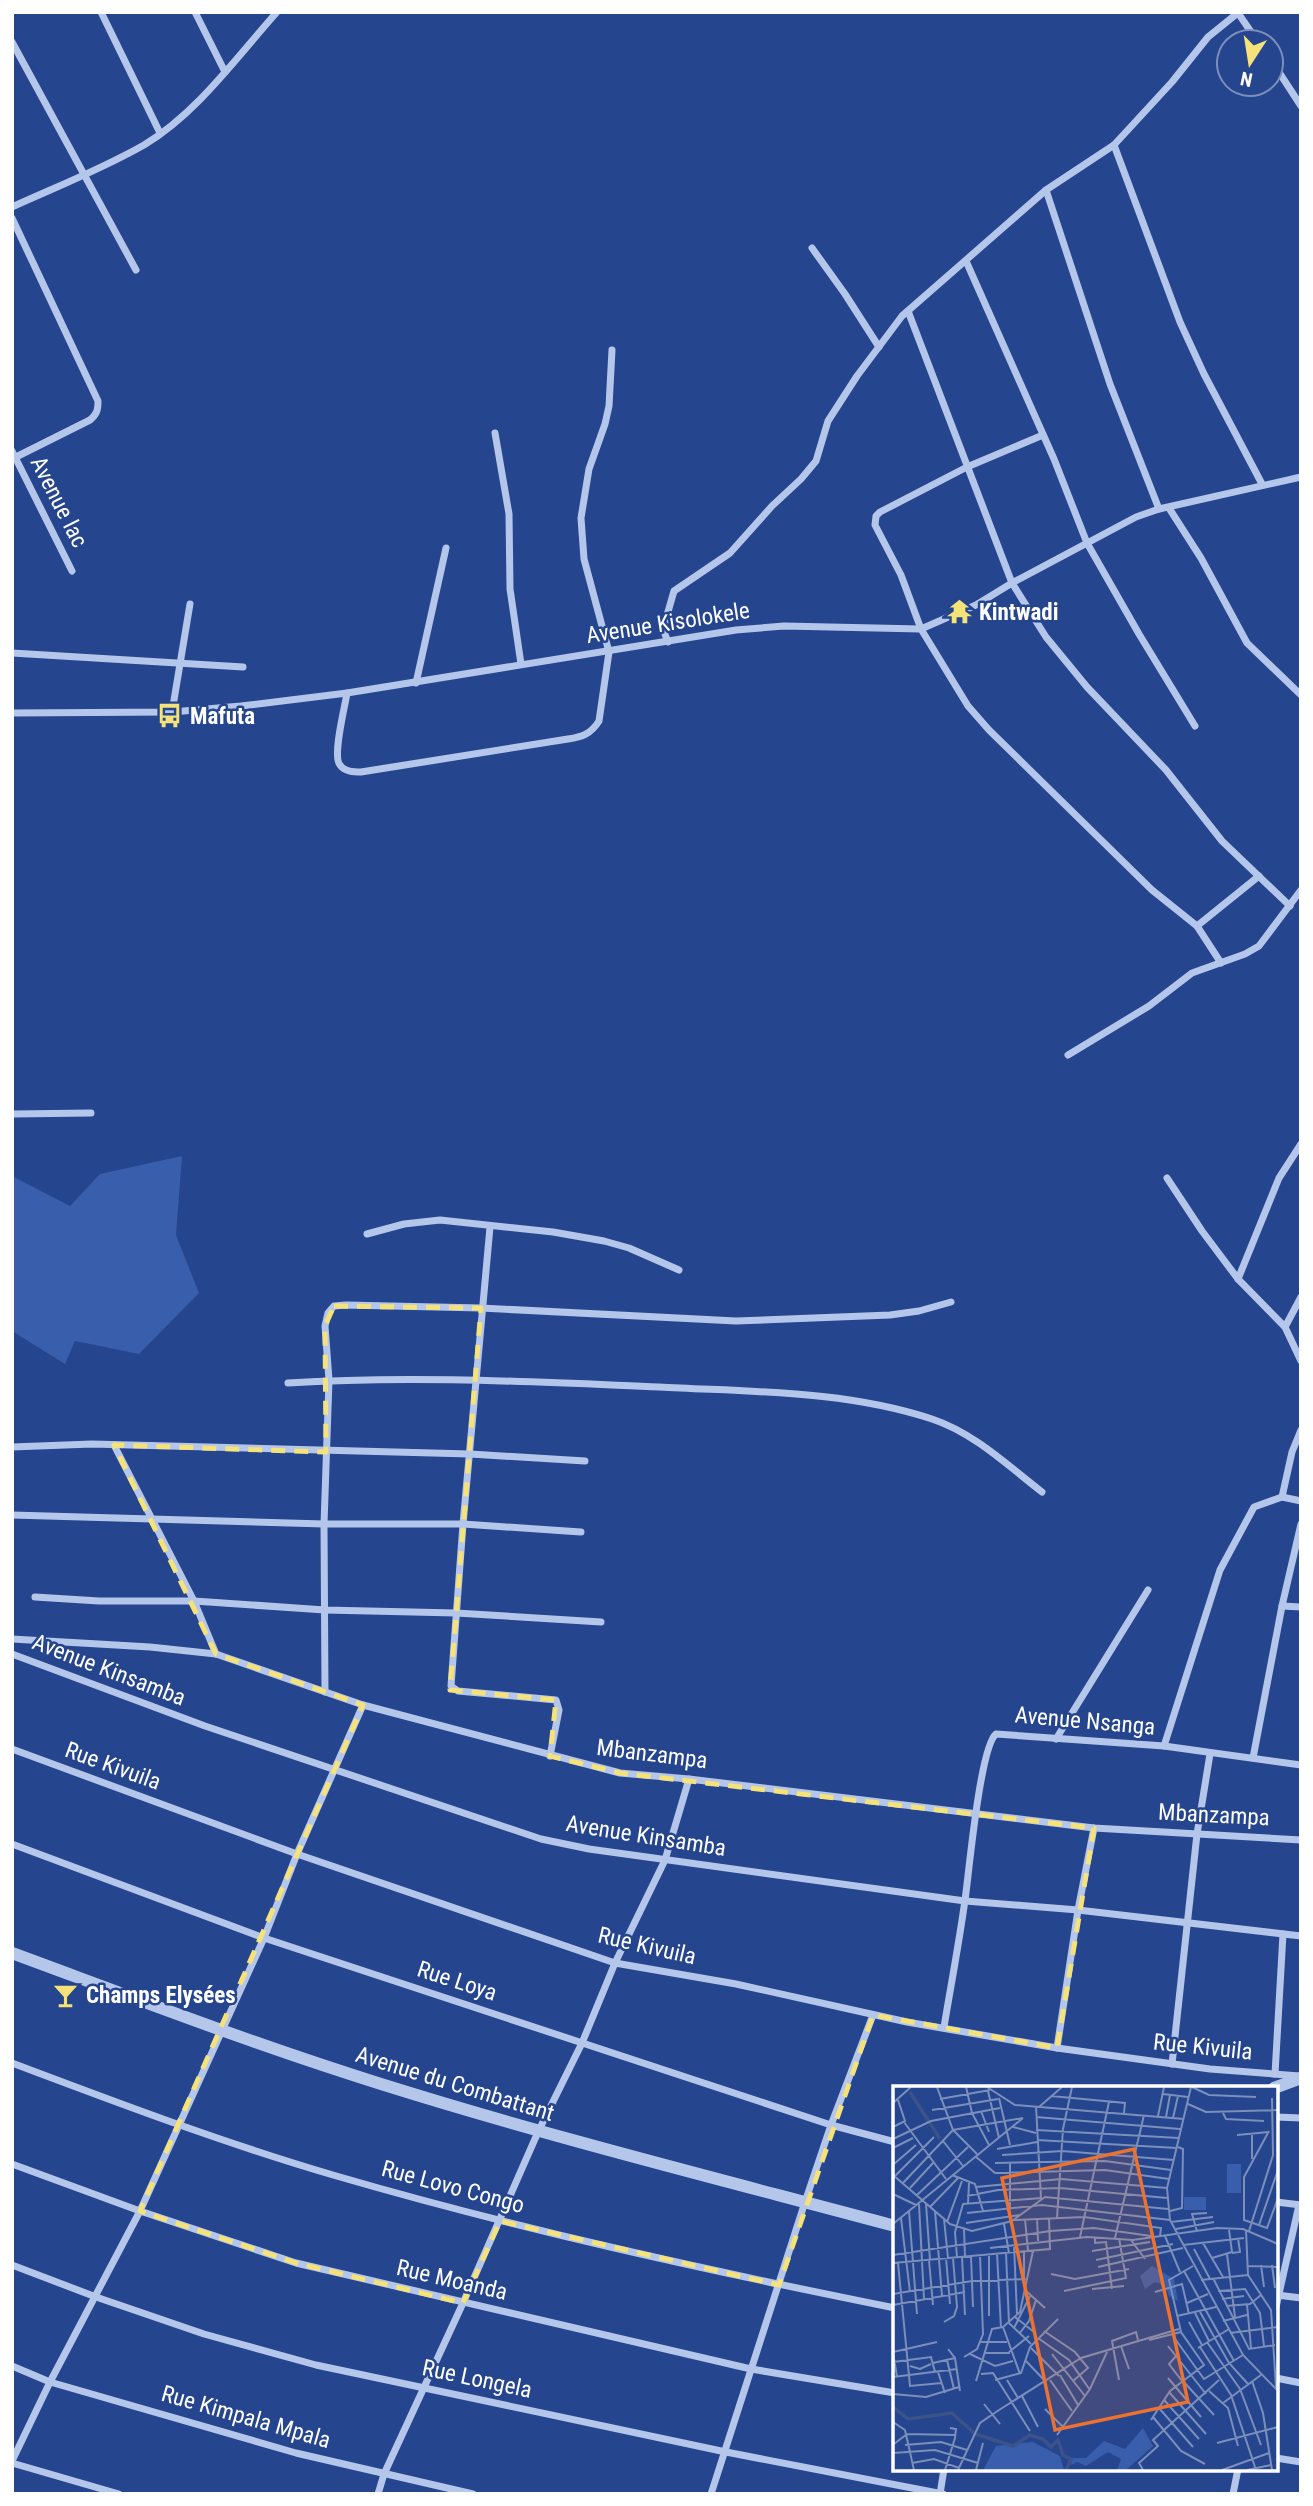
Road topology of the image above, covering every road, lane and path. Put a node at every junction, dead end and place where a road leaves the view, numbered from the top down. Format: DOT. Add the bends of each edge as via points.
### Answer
graph roads {
  1 [pos="101,12"];
  2 [pos="195,12"];
  3 [pos="277,12"];
  4 [pos="1238,13"];
  5 [pos="1248,28"];
  6 [pos="12,43"];
  7 [pos="225,72"];
  8 [pos="1285,81"];
  9 [pos="1301,106"];
  10 [pos="160,133"];
  11 [pos="1114,145"];
  12 [pos="84,174"];
  13 [pos="1046,190"];
  14 [pos="12,207"];
  15 [pos="12,218"];
  16 [pos="812,248"];
  17 [pos="966,261"];
  18 [pos="135,270"];
  19 [pos="908,311"];
  20 [pos="879,346"];
  21 [pos="612,350"];
  22 [pos="495,433"];
  23 [pos="1043,435"];
  24 [pos="14,454"];
  25 [pos="967,467"];
  26 [pos="1301,477"];
  27 [pos="1262,484"];
  28 [pos="1169,508"];
  29 [pos="1159,509"];
  30 [pos="1087,543"];
  31 [pos="446,548"];
  32 [pos="72,571"];
  33 [pos="1012,583"];
  34 [pos="190,604"];
  35 [pos="921,629"];
  36 [pos="668,642"];
  37 [pos="609,652"];
  38 [pos="12,653"];
  39 [pos="180,664"];
  40 [pos="521,664"];
  41 [pos="243,667"];
  42 [pos="416,682"];
  43 [pos="347,693"];
  44 [pos="1301,695"];
  45 [pos="172,712"];
  46 [pos="12,713"];
  47 [pos="1195,726"];
  48 [pos="1259,876"];
  49 [pos="1301,891"];
  50 [pos="1290,906"];
  51 [pos="1197,926"];
  52 [pos="1221,963"];
  53 [pos="1068,1055"];
  54 [pos="91,1113"];
  55 [pos="12,1114"];
  56 [pos="1301,1144"];
  57 [pos="1167,1178"];
  58 [pos="490,1227"];
  59 [pos="367,1234"];
  60 [pos="679,1270"];
  61 [pos="1238,1279"];
  62 [pos="1301,1297"];
  63 [pos="951,1302"];
  64 [pos="481,1308"];
  65 [pos="1285,1327"];
  66 [pos="1301,1360"];
  67 [pos="329,1380"];
  68 [pos="476,1381"];
  69 [pos="288,1383"];
  70 [pos="1301,1430"];
  71 [pos="114,1446"];
  72 [pos="12,1447"];
  73 [pos="326,1452"];
  74 [pos="470,1454"];
  75 [pos="585,1461"];
  76 [pos="1042,1492"];
  77 [pos="1282,1497"];
  78 [pos="1301,1501"];
  79 [pos="12,1515"];
  80 [pos="153,1520"];
  81 [pos="324,1524"];
  82 [pos="463,1524"];
  83 [pos="1301,1524"];
  84 [pos="581,1532"];
  85 [pos="1148,1590"];
  86 [pos="35,1597"];
  87 [pos="194,1601"];
  88 [pos="1282,1606"];
  89 [pos="1301,1607"];
  90 [pos="325,1610"];
  91 [pos="456,1612"];
  92 [pos="601,1622"];
  93 [pos="12,1639"];
  94 [pos="12,1654"];
  95 [pos="216,1654"];
  96 [pos="324,1692"];
  97 [pos="363,1705"];
  98 [pos="1056,1739"];
  99 [pos="1164,1746"];
  100 [pos="12,1749"];
  101 [pos="1210,1754"];
  102 [pos="550,1756"];
  103 [pos="1253,1758"];
  104 [pos="1301,1765"];
  105 [pos="334,1769"];
  106 [pos="689,1779"];
  107 [pos="976,1812"];
  108 [pos="1094,1828"];
  109 [pos="1197,1834"];
  110 [pos="1301,1840"];
  111 [pos="12,1844"];
  112 [pos="297,1854"];
  113 [pos="665,1860"];
  114 [pos="965,1901"];
  115 [pos="1078,1910"];
  116 [pos="1186,1924"];
  117 [pos="1283,1934"];
  118 [pos="1301,1936"];
  119 [pos="264,1938"];
  120 [pos="12,1952"];
  121 [pos="615,1963"];
  122 [pos="873,2015"];
  123 [pos="944,2027"];
  124 [pos="221,2030"];
  125 [pos="582,2043"];
  126 [pos="1057,2048"];
  127 [pos="12,2063"];
  128 [pos="1172,2064"];
  129 [pos="1275,2074"];
  130 [pos="1301,2077"];
  131 [pos="1278,2086"];
  132 [pos="1278,2117"];
  133 [pos="1301,2118"];
  134 [pos="179,2125"];
  135 [pos="831,2125"];
  136 [pos="538,2132"];
  137 [pos="893,2141"];
  138 [pos="12,2164"];
  139 [pos="805,2202"];
  140 [pos="1278,2203"];
  141 [pos="1300,2205"];
  142 [pos="140,2211"];
  143 [pos="500,2221"];
  144 [pos="893,2226"];
  145 [pos="12,2265"];
  146 [pos="779,2285"];
  147 [pos="1278,2295"];
  148 [pos="96,2297"];
  149 [pos="1301,2298"];
  150 [pos="463,2303"];
  151 [pos="893,2308"];
  152 [pos="12,2366"];
  153 [pos="751,2369"];
  154 [pos="1278,2378"];
  155 [pos="50,2382"];
  156 [pos="1301,2383"];
  157 [pos="425,2388"];
  158 [pos="893,2393"];
  159 [pos="726,2452"];
  160 [pos="1278,2458"];
  161 [pos="12,2462"];
  162 [pos="1301,2462"];
  163 [pos="944,2471"];
  164 [pos="1238,2471"];
  165 [pos="384,2474"];
  166 [pos="119,2494"];
  167 [pos="378,2494"];
  168 [pos="473,2494"];
  169 [pos="711,2494"];
  170 [pos="941,2494"];
  171 [pos="1233,2494"];
  1 -- 10 [label="street"];
  2 -- 7 [label="street"];
  3 -- 7 [label="street"];
  4 -- 5 [label="street"];
  4 -- 11 [label="street" via="1208,37"];
  6 -- 12 [label="street"];
  7 -- 10 [label="street"];
  8 -- 9 [label="street"];
  10 -- 12 [label="street"];
  11 -- 13 [label="street"];
  11 -- 27 [label="street" via="1180,322"];
  12 -- 14 [label="street"];
  12 -- 18 [label="street"];
  13 -- 17 [label="street"];
  13 -- 29 [label="street" via="1110,384"];
  15 -- 24 [label="street" via="98,401 97,414 90,420"];
  16 -- 20 [label="street"];
  17 -- 19 [label="street"];
  17 -- 23 [label="street"];
  19 -- 20 [label="street"];
  19 -- 25 [label="street"];
  20 -- 36 [label="street" via="828,421 816,461 801,479 730,553 674,591 663,629"];
  21 -- 37 [label="street" via="609,406 589,469 581,518 584,559"];
  22 -- 40 [label="street" via="509,514 510,589"];
  23 -- 25 [label="street"];
  23 -- 30 [label="street"];
  24 -- 32 [label="street, Avenue lac"];
  25 -- 33 [label="street"];
  25 -- 35 [label="street" via="874,519"];
  26 -- 27 [label="street, Avenue Kisolokele"];
  27 -- 28 [label="street, Avenue Kisolokele"];
  28 -- 29 [label="street, Avenue Kisolokele"];
  28 -- 44 [label="street" via="1247,643"];
  29 -- 30 [label="street, Avenue Kisolokele"];
  30 -- 33 [label="street, Avenue Kisolokele"];
  30 -- 47 [label="street"];
  31 -- 42 [label="street"];
  33 -- 35 [label="street, Avenue Kisolokele"];
  33 -- 48 [label="street" via="1066,662 1166,770 1222,841"];
  34 -- 39 [label="street"];
  35 -- 36 [label="street, Avenue Kisolokele" via="784,626"];
  35 -- 51 [label="street" via="968,706 989,730 1152,890"];
  36 -- 37 [label="street, Avenue Kisolokele"];
  37 -- 40 [label="street, Avenue Kisolokele"];
  37 -- 43 [label="street" via="599,721 583,736 361,772 348,771 336,754"];
  38 -- 39 [label="street"];
  39 -- 41 [label="street"];
  39 -- 45 [label="street"];
  40 -- 42 [label="street, Avenue Kisolokele"];
  42 -- 43 [label="street, Avenue Kisolokele"];
  43 -- 45 [label="street, Avenue Kisolokele"];
  45 -- 46 [label="street, Avenue Kisolokele"];
  48 -- 50 [label="street"];
  48 -- 51 [label="street"];
  49 -- 50 [label="street"];
  50 -- 52 [label="street" via="1259,946"];
  51 -- 52 [label="street"];
  52 -- 53 [label="street" via="1192,973 1149,1006"];
  54 -- 55 [label="street"];
  56 -- 61 [label="street" via="1279,1178"];
  57 -- 61 [label="street"];
  58 -- 59 [label="street" via="440,1220"];
  58 -- 60 [label="street" via="604,1241"];
  58 -- 64 [label="street"];
  61 -- 65 [label="street"];
  62 -- 65 [label="street"];
  63 -- 64 [label="street" via="890,1315 736,1321"];
  64 -- 67 [label="street" via="334,1306 325,1326"];
  64 -- 68 [label="street"];
  65 -- 66 [label="street"];
  67 -- 68 [label="street"];
  67 -- 69 [label="street"];
  67 -- 73 [label="street"];
  68 -- 74 [label="street"];
  68 -- 76 [label="street" via="756,1392 897,1409 970,1436"];
  70 -- 77 [label="street"];
  71 -- 72 [label="street"];
  71 -- 73 [label="street"];
  71 -- 80 [label="street"];
  73 -- 74 [label="street"];
  73 -- 81 [label="street"];
  74 -- 75 [label="street"];
  74 -- 82 [label="street"];
  77 -- 78 [label="street"];
  77 -- 99 [label="street" via="1254,1507 1220,1570"];
  79 -- 80 [label="street"];
  80 -- 81 [label="street"];
  80 -- 87 [label="street"];
  81 -- 82 [label="street"];
  81 -- 90 [label="street"];
  82 -- 84 [label="street"];
  82 -- 91 [label="street"];
  83 -- 88 [label="street"];
  85 -- 98 [label="street"];
  86 -- 87 [label="street"];
  87 -- 90 [label="street"];
  87 -- 95 [label="street"];
  88 -- 89 [label="street"];
  88 -- 103 [label="street"];
  90 -- 91 [label="street"];
  90 -- 96 [label="street"];
  91 -- 92 [label="street"];
  91 -- 102 [label="street" via="451,1686 556,1700 559,1710"];
  93 -- 95 [label="street, Mbanzampa"];
  94 -- 105 [label="street, Avenue Kinsamba" via="205,1727"];
  95 -- 96 [label="street, Mbanzampa"];
  96 -- 97 [label="street, Mbanzampa"];
  97 -- 102 [label="street, Mbanzampa"];
  97 -- 105 [label="street"];
  98 -- 99 [label="street, Avenue Nsanga"];
  98 -- 107 [label="street, Avenue Nsanga" via="1001,1733 992,1737"];
  99 -- 101 [label="street, Avenue Nsanga"];
  100 -- 112 [label="street, Rue Kivuila"];
  101 -- 103 [label="street, Avenue Nsanga"];
  101 -- 109 [label="street"];
  102 -- 106 [label="street, Mbanzampa" via="620,1773"];
  103 -- 104 [label="street, Avenue Nsanga"];
  105 -- 112 [label="street"];
  105 -- 113 [label="street, Avenue Kinsamba" via="541,1839"];
  106 -- 107 [label="street, Mbanzampa"];
  106 -- 113 [label="street"];
  107 -- 108 [label="street, Mbanzampa"];
  107 -- 114 [label="street, Avenue Nsanga"];
  108 -- 109 [label="street, Mbanzampa"];
  108 -- 115 [label="street"];
  109 -- 110 [label="street, Mbanzampa"];
  109 -- 116 [label="street"];
  111 -- 119 [label="street, Rue Loya"];
  112 -- 119 [label="street"];
  112 -- 121 [label="street, Rue Kivuila"];
  113 -- 114 [label="street, Avenue Kinsamba"];
  113 -- 121 [label="street"];
  114 -- 115 [label="street, Avenue Kinsamba"];
  114 -- 123 [label="street, Avenue Nsanga"];
  115 -- 116 [label="street, Avenue Kinsamba"];
  115 -- 126 [label="street"];
  116 -- 117 [label="street, Avenue Kinsamba"];
  116 -- 128 [label="street"];
  117 -- 118 [label="street, Avenue Kinsamba"];
  117 -- 129 [label="street"];
  119 -- 124 [label="street"];
  119 -- 125 [label="street, Rue Loya"];
  120 -- 124 [label="street, Avenue du Combattant"];
  121 -- 122 [label="street, Rue Kivuila"];
  121 -- 125 [label="street"];
  122 -- 123 [label="street, Rue Kivuila"];
  122 -- 135 [label="street"];
  123 -- 126 [label="street, Rue Kivuila"];
  124 -- 134 [label="street"];
  124 -- 136 [label="street, Avenue du Combattant"];
  125 -- 135 [label="street, Rue Loya"];
  125 -- 136 [label="street"];
  126 -- 128 [label="street, Rue Kivuila"];
  127 -- 134 [label="street, Rue Lovo Congo"];
  128 -- 129 [label="street, Rue Kivuila"];
  129 -- 130 [label="street, Rue Kivuila"];
  130 -- 131 [label="street"];
  132 -- 133 [label="street"];
  134 -- 142 [label="street"];
  134 -- 143 [label="street, Rue Lovo Congo"];
  135 -- 137 [label="street, Rue Loya"];
  135 -- 139 [label="street"];
  136 -- 139 [label="street, Avenue du Combattant"];
  136 -- 143 [label="street"];
  138 -- 142 [label="street, Rue Moanda"];
  139 -- 144 [label="street, Avenue du Combattant"];
  139 -- 146 [label="street"];
  140 -- 141 [label="street"];
  141 -- 147 [label="street"];
  142 -- 148 [label="street"];
  142 -- 150 [label="street, Rue Moanda" via="296,2263"];
  143 -- 146 [label="street, Rue Lovo Congo"];
  143 -- 150 [label="street"];
  145 -- 148 [label="street, Rue Longela"];
  146 -- 151 [label="street, Rue Lovo Congo"];
  146 -- 153 [label="street"];
  147 -- 149 [label="street"];
  148 -- 155 [label="street"];
  148 -- 157 [label="street, Rue Longela" via="316,2365"];
  150 -- 153 [label="street, Rue Moanda"];
  150 -- 157 [label="street"];
  152 -- 155 [label="street, Rue Kimpala Mpala"];
  153 -- 158 [label="street, Rue Moanda"];
  153 -- 159 [label="street"];
  154 -- 156 [label="street"];
  155 -- 161 [label="street"];
  155 -- 165 [label="street, Rue Kimpala Mpala"];
  157 -- 159 [label="street, Rue Longela"];
  157 -- 165 [label="street"];
  159 -- 169 [label="street"];
  159 -- 170 [label="street, Rue Longela"];
  160 -- 162 [label="street"];
  161 -- 166 [label="street"];
  163 -- 170 [label="street"];
  164 -- 171 [label="street"];
  165 -- 167 [label="street"];
  165 -- 168 [label="street, Rue Kimpala Mpala"];
}
